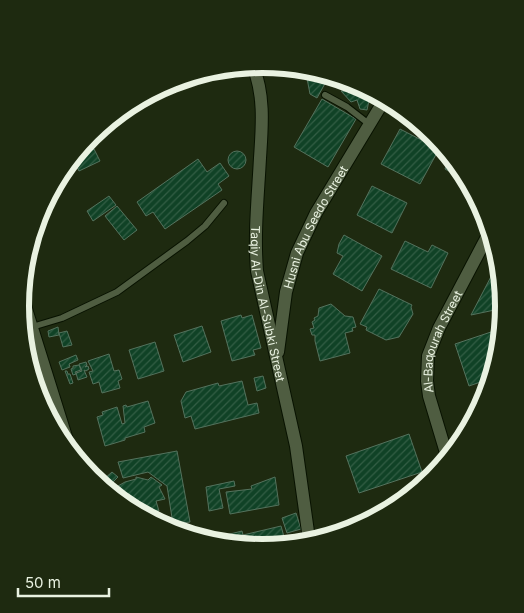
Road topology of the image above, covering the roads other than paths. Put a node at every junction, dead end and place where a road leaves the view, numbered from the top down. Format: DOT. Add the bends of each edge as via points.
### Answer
graph roads {
  1 [pos="255,73"];
  2 [pos="325,95"];
  3 [pos="381,105"];
  4 [pos="369,124"];
  5 [pos="224,203"];
  6 [pos="485,240"];
  7 [pos="30,327"];
  8 [pos="31,336"];
  9 [pos="277,362"];
  10 [pos="62,427"];
  11 [pos="445,450"];
  12 [pos="308,535"];
  1 -- 9 [label="street, Taqiy Al-Din Al-Subki Street" via="262,118 255,249 260,290"];
  2 -- 4 [label="lane"];
  3 -- 4 [label="street, Husni Abu Seedo Street"];
  4 -- 9 [label="street, Husni Abu Seedo Street" via="316,213 298,252 286,292"];
  5 -- 7 [label="lane" via="188,241 117,292 62,318"];
  6 -- 11 [label="street, Al-Baqourah Street" via="439,328 428,356 429,396"];
  8 -- 10 [label="street"];
  9 -- 12 [label="street, Taqiy Al-Din Al-Subki Street" via="296,446"];
}
